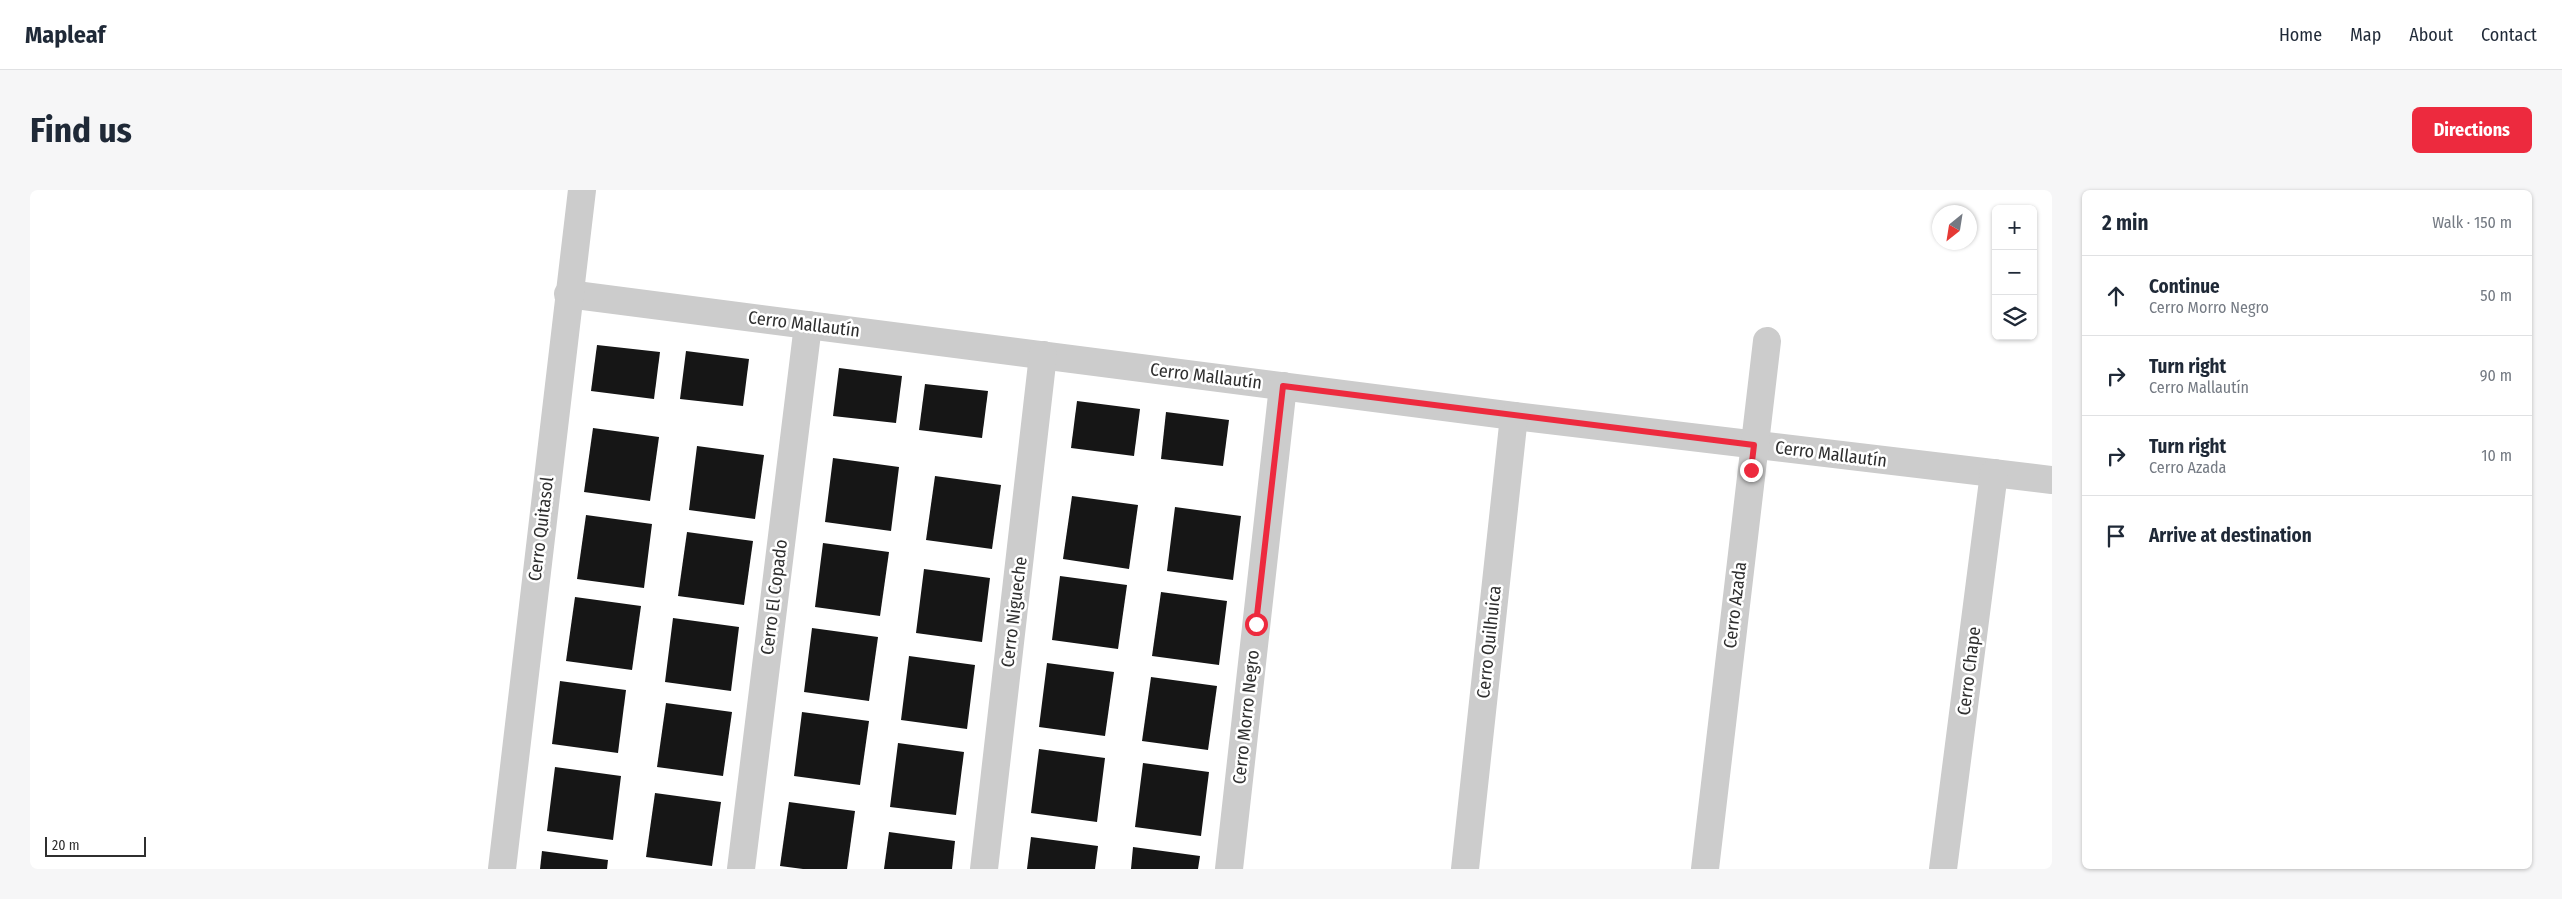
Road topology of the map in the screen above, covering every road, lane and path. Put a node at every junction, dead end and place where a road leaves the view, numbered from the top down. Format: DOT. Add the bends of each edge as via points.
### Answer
graph roads {
  1 [pos="582,190"];
  2 [pos="568,294"];
  3 [pos="808,325"];
  4 [pos="1767,341"];
  5 [pos="1043,355"];
  6 [pos="1283,386"];
  7 [pos="1514,416"];
  8 [pos="1754,445"];
  9 [pos="1994,473"];
  10 [pos="2052,480"];
  11 [pos="502,869"];
  12 [pos="741,869"];
  13 [pos="984,869"];
  14 [pos="1229,869"];
  15 [pos="1465,869"];
  16 [pos="1705,869"];
  17 [pos="1943,869"];
  1 -- 2 [label="street, Cerro Quitasol"];
  2 -- 3 [label="street, Cerro Mallautín"];
  2 -- 11 [label="street, Cerro Quitasol"];
  3 -- 5 [label="street, Cerro Mallautín"];
  3 -- 12 [label="street, Cerro El Copado"];
  4 -- 8 [label="street, Cerro Azada"];
  5 -- 6 [label="street, Cerro Mallautín"];
  5 -- 13 [label="street, Cerro Nigueche"];
  6 -- 7 [label="street, Cerro Mallautín"];
  6 -- 14 [label="street, Cerro Morro Negro"];
  7 -- 8 [label="street, Cerro Mallautín"];
  7 -- 15 [label="street, Cerro Quilhuica"];
  8 -- 9 [label="street, Cerro Mallautín"];
  8 -- 16 [label="street, Cerro Azada"];
  9 -- 10 [label="street, Cerro Mallautín"];
  9 -- 17 [label="street, Cerro Chape"];
}
